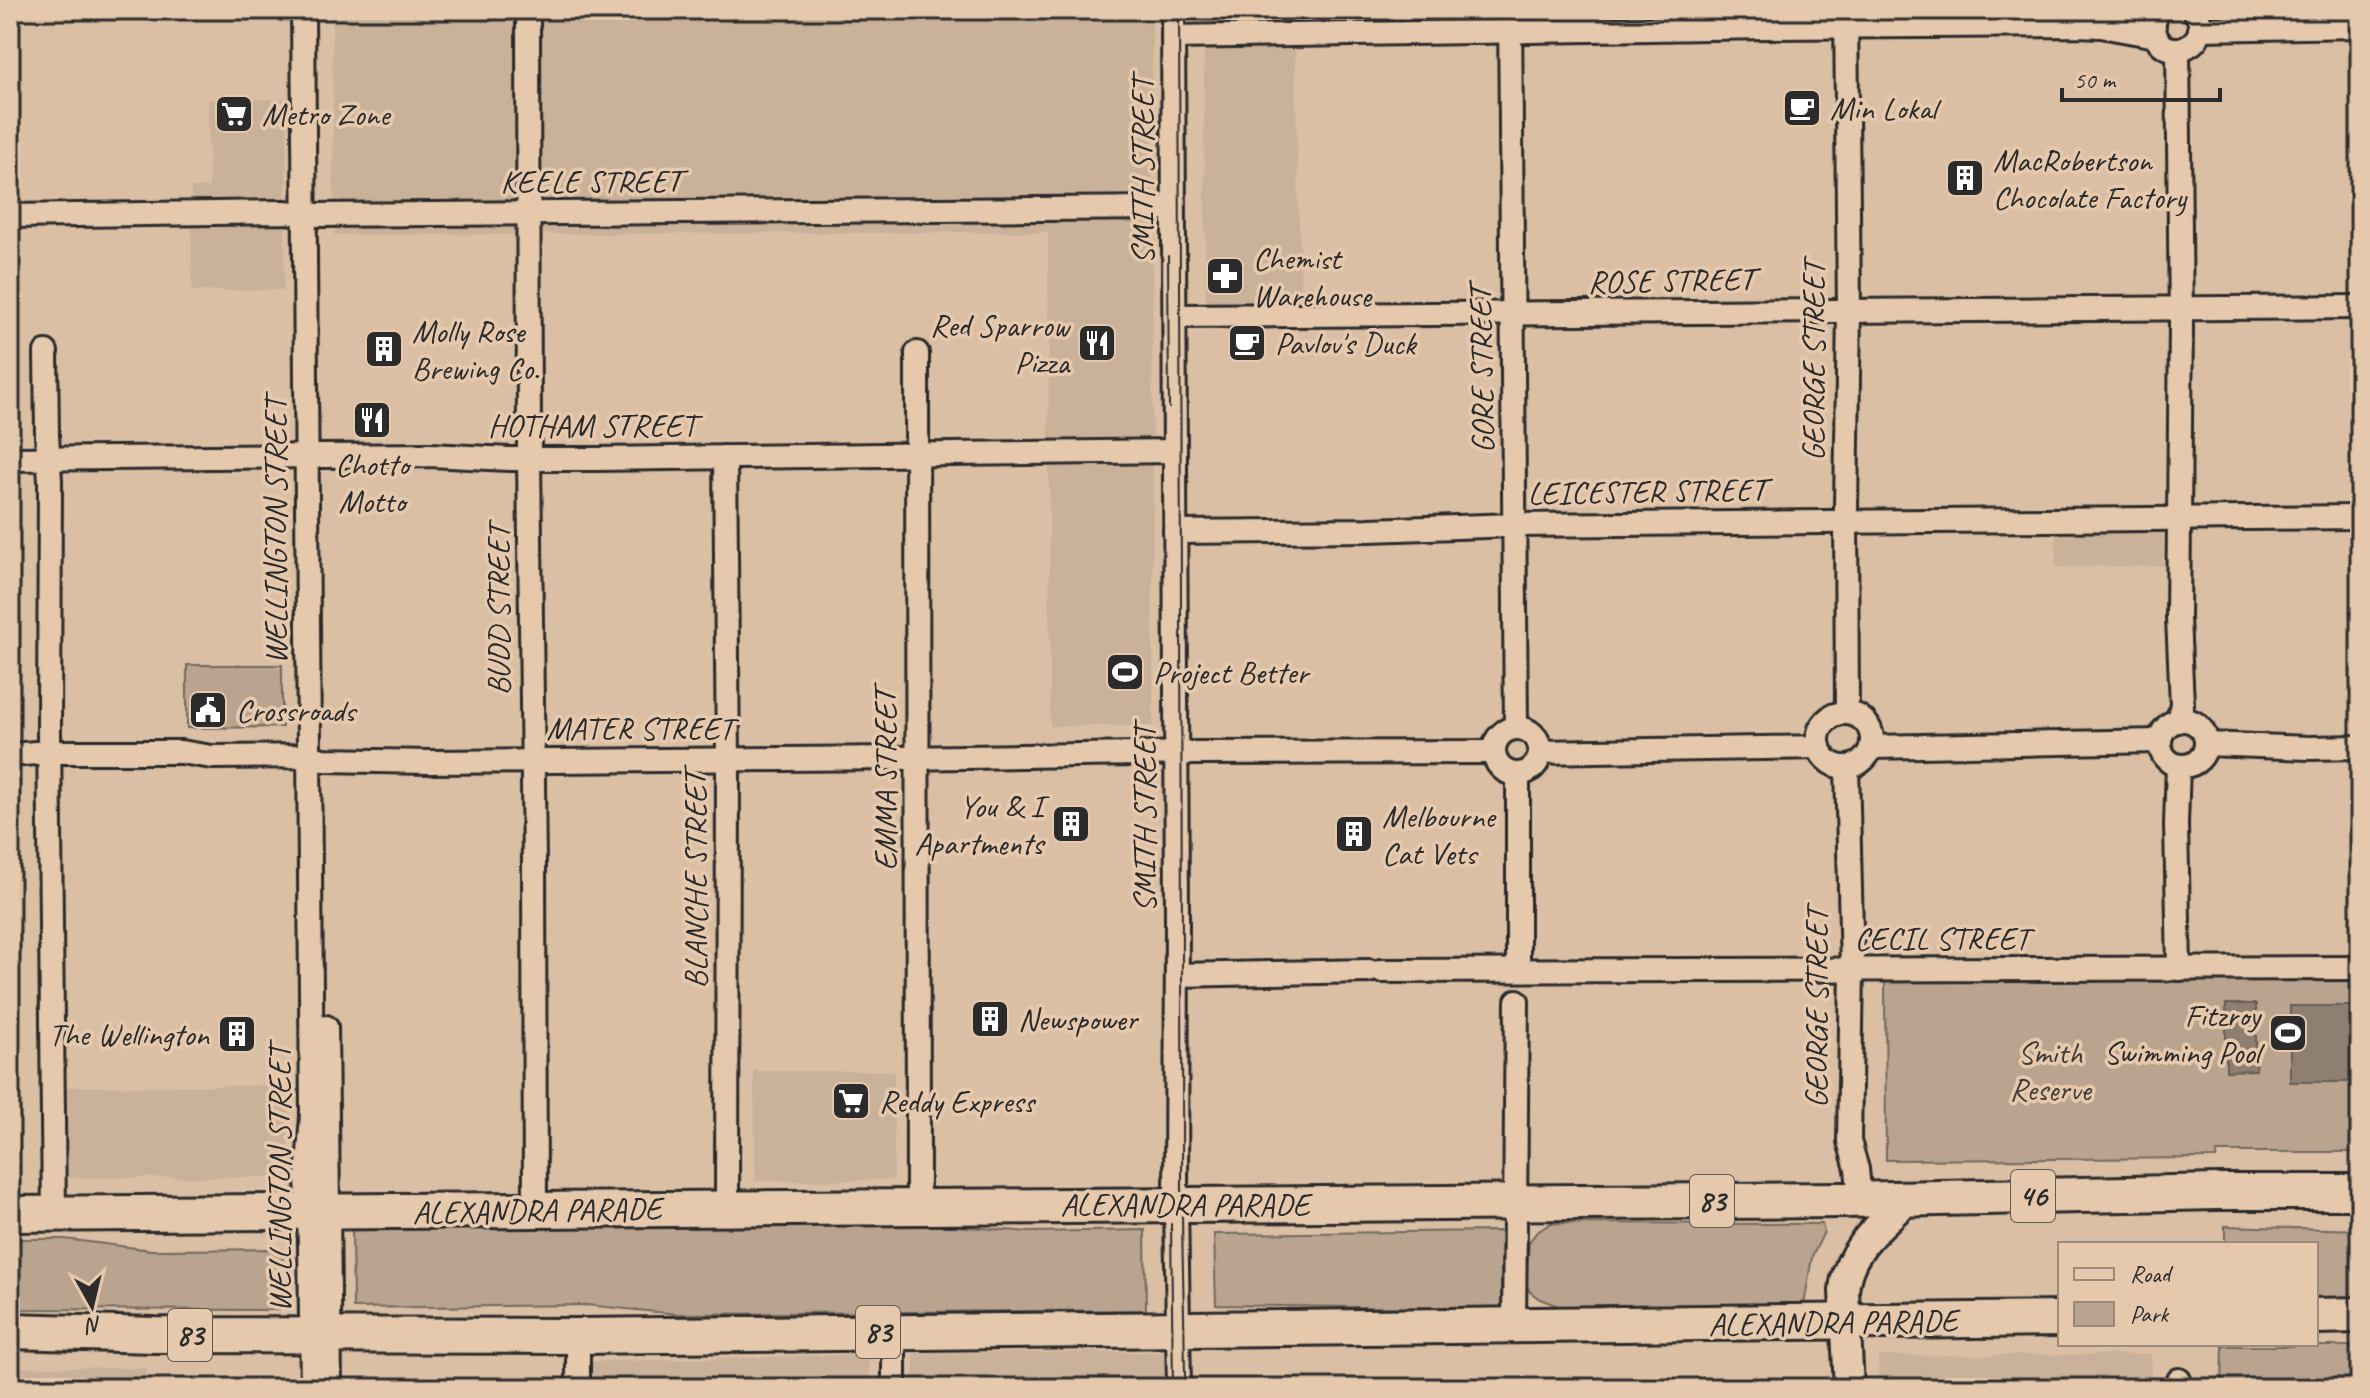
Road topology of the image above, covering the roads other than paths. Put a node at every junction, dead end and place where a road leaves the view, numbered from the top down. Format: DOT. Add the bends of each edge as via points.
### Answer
graph roads {
  1 [pos="303,10"];
  2 [pos="317,10"];
  3 [pos="528,10"];
  4 [pos="1173,10"];
  5 [pos="2158,10"];
  6 [pos="1846,18"];
  7 [pos="1510,20"];
  8 [pos="2197,20"];
  9 [pos="2101,26"];
  10 [pos="2360,26"];
  11 [pos="2156,36"];
  12 [pos="1173,37"];
  13 [pos="2178,49"];
  14 [pos="1173,208"];
  15 [pos="311,213"];
  16 [pos="529,214"];
  17 [pos="10,216"];
  18 [pos="2181,307"];
  19 [pos="2360,307"];
  20 [pos="1849,310"];
  21 [pos="1512,313"];
  22 [pos="1175,316"];
  23 [pos="46,352"];
  24 [pos="917,353"];
  25 [pos="1174,451"];
  26 [pos="917,454"];
  27 [pos="312,455"];
  28 [pos="725,457"];
  29 [pos="48,458"];
  30 [pos="10,459"];
  31 [pos="529,459"];
  32 [pos="2360,517"];
  33 [pos="2180,518"];
  34 [pos="1846,522"];
  35 [pos="1515,525"];
  36 [pos="1175,532"];
  37 [pos="1847,712"];
  38 [pos="2178,721"];
  39 [pos="1516,728"];
  40 [pos="2160,741"];
  41 [pos="2206,744"];
  42 [pos="1819,747"];
  43 [pos="1872,747"];
  44 [pos="2360,747"];
  45 [pos="49,752"];
  46 [pos="1494,752"];
  47 [pos="1540,752"];
  48 [pos="1176,753"];
  49 [pos="10,755"];
  50 [pos="316,758"];
  51 [pos="916,758"];
  52 [pos="728,759"];
  53 [pos="532,761"];
  54 [pos="2178,766"];
  55 [pos="1847,767"];
  56 [pos="1518,774"];
  57 [pos="2360,968"];
  58 [pos="2179,969"];
  59 [pos="1518,970"];
  60 [pos="1852,970"];
  61 [pos="1177,975"];
  62 [pos="1517,1001"];
  63 [pos="2360,1192"];
  64 [pos="1908,1199"];
  65 [pos="1860,1200"];
  66 [pos="1516,1202"];
  67 [pos="1176,1204"];
  68 [pos="918,1206"];
  69 [pos="727,1208"];
  70 [pos="535,1210"];
  71 [pos="318,1212"];
  72 [pos="10,1214"];
  73 [pos="54,1214"];
  74 [pos="2360,1315"];
  75 [pos="2318,1316"];
  76 [pos="2058,1319"];
  77 [pos="1846,1321"];
  78 [pos="1514,1326"];
  79 [pos="1178,1328"];
  80 [pos="10,1331"];
  81 [pos="69,1332"];
  82 [pos="894,1332"];
  83 [pos="321,1336"];
  84 [pos="578,1336"];
  85 [pos="10,1341"];
  86 [pos="312,1388"];
  87 [pos="330,1388"];
  88 [pos="578,1388"];
  89 [pos="894,1388"];
  90 [pos="1179,1388"];
  91 [pos="1849,1388"];
  1 -- 15 [label="street, WELLINGTON STREET"];
  2 -- 15 [label="street, WELLINGTON STREET"];
  3 -- 16 [label="street, BUDD STREET"];
  4 -- 12 [label="street, SMITH STREET"];
  5 -- 9 [label="street"];
  5 -- 11 [label="street"];
  6 -- 7 [label="street"];
  6 -- 9 [label="street"];
  6 -- 20 [label="street, GEORGE STREET"];
  7 -- 12 [label="street"];
  7 -- 21 [label="street, GORE STREET"];
  8 -- 10 [label="street"];
  8 -- 13 [label="street" via="2191,45"];
  9 -- 11 [label="street"];
  11 -- 13 [label="street" via="2165,46"];
  12 -- 14 [label="street, SMITH STREET"];
  13 -- 18 [label="street"];
  14 -- 16 [label="street, KEELE STREET"];
  14 -- 22 [label="street, SMITH STREET"];
  15 -- 16 [label="street, KEELE STREET"];
  15 -- 17 [label="street, KEELE STREET"];
  15 -- 27 [label="street, WELLINGTON STREET"];
  16 -- 31 [label="street, BUDD STREET"];
  18 -- 19 [label="street, ROSE STREET"];
  18 -- 20 [label="street, ROSE STREET"];
  18 -- 33 [label="street"];
  20 -- 21 [label="street, ROSE STREET"];
  20 -- 34 [label="street, GEORGE STREET"];
  21 -- 22 [label="street, ROSE STREET"];
  21 -- 35 [label="street, GORE STREET"];
  22 -- 25 [label="street, SMITH STREET"];
  23 -- 29 [label="street"];
  24 -- 26 [label="street, EMMA STREET"];
  25 -- 26 [label="street, HOTHAM STREET"];
  25 -- 36 [label="street, SMITH STREET"];
  26 -- 28 [label="street, HOTHAM STREET"];
  26 -- 51 [label="street, EMMA STREET"];
  27 -- 29 [label="street, HOTHAM STREET"];
  27 -- 31 [label="street, HOTHAM STREET"];
  27 -- 50 [label="street, WELLINGTON STREET"];
  28 -- 31 [label="street, HOTHAM STREET"];
  28 -- 52 [label="street, BLANCHE STREET"];
  29 -- 30 [label="street, HOTHAM STREET"];
  29 -- 45 [label="street"];
  31 -- 53 [label="street, BUDD STREET"];
  32 -- 33 [label="street, LEICESTER STREET"];
  33 -- 34 [label="street, LEICESTER STREET"];
  33 -- 38 [label="street"];
  34 -- 35 [label="street, LEICESTER STREET"];
  34 -- 37 [label="street, GEORGE STREET"];
  35 -- 36 [label="street, LEICESTER STREET"];
  35 -- 39 [label="street, GORE STREET"];
  36 -- 48 [label="street, SMITH STREET"];
  37 -- 42 [label="street" via="1824,723"];
  37 -- 43 [label="street" via="1868,723"];
  38 -- 40 [label="street" via="2166,728"];
  38 -- 41 [label="street" via="2200,727"];
  39 -- 46 [label="street" via="1503,733"];
  39 -- 47 [label="street" via="1531,733"];
  40 -- 43 [label="street"];
  40 -- 54 [label="street" via="2166,760"];
  41 -- 44 [label="street"];
  41 -- 54 [label="street" via="2198,761"];
  42 -- 47 [label="street"];
  42 -- 55 [label="street" via="1829,762"];
  43 -- 55 [label="street" via="1860,763"];
  45 -- 49 [label="street, MATER STREET"];
  45 -- 50 [label="street, MATER STREET"];
  45 -- 73 [label="street"];
  46 -- 48 [label="street, MATER STREET"];
  46 -- 56 [label="street" via="1504,770"];
  47 -- 56 [label="street" via="1536,765"];
  48 -- 51 [label="street, MATER STREET"];
  48 -- 61 [label="street, SMITH STREET"];
  50 -- 53 [label="street, MATER STREET"];
  50 -- 71 [label="street, WELLINGTON STREET"];
  51 -- 52 [label="street, MATER STREET"];
  51 -- 68 [label="street, EMMA STREET"];
  52 -- 53 [label="street, MATER STREET"];
  52 -- 69 [label="street, BLANCHE STREET"];
  53 -- 70 [label="street, BUDD STREET"];
  54 -- 58 [label="street"];
  55 -- 60 [label="street, GEORGE STREET"];
  56 -- 59 [label="street"];
  57 -- 58 [label="street, CECIL STREET"];
  58 -- 60 [label="street, CECIL STREET"];
  59 -- 60 [label="street, CECIL STREET"];
  59 -- 61 [label="street, CECIL STREET"];
  60 -- 65 [label="street, GEORGE STREET" via="1849,1141"];
  61 -- 67 [label="street, SMITH STREET"];
  62 -- 66 [label="street"];
  63 -- 64 [label="highway, ALEXANDRA PARADE / 46"];
  64 -- 65 [label="highway, ALEXANDRA PARADE / 83"];
  64 -- 77 [label="main road" via="1852,1260 1845,1281"];
  65 -- 66 [label="highway, ALEXANDRA PARADE / 83"];
  66 -- 67 [label="highway, ALEXANDRA PARADE / 83"];
  66 -- 78 [label="street"];
  67 -- 68 [label="highway, ALEXANDRA PARADE / 83"];
  67 -- 79 [label="street, SMITH STREET"];
  68 -- 69 [label="highway, ALEXANDRA PARADE / 83"];
  69 -- 70 [label="highway, ALEXANDRA PARADE / 83"];
  70 -- 71 [label="highway, ALEXANDRA PARADE / 83"];
  71 -- 73 [label="highway, ALEXANDRA PARADE / 83"];
  71 -- 83 [label="street, WELLINGTON STREET"];
  72 -- 73 [label="highway, ALEXANDRA PARADE / 83"];
  74 -- 75 [label="highway"];
  76 -- 77 [label="highway, ALEXANDRA PARADE / 83"];
  77 -- 78 [label="highway, ALEXANDRA PARADE / 83"];
  77 -- 91 [label="main road"];
  78 -- 79 [label="highway, ALEXANDRA PARADE / 83"];
  79 -- 82 [label="highway, ALEXANDRA PARADE / 83"];
  79 -- 90 [label="street, SMITH STREET"];
  80 -- 81 [label="highway, ALEXANDRA PARADE"];
  81 -- 83 [label="highway, ALEXANDRA PARADE / 83"];
  81 -- 85 [label="main road, ALEXANDRA PARADE"];
  82 -- 84 [label="highway, ALEXANDRA PARADE / 83"];
  82 -- 89 [label="street"];
  83 -- 84 [label="highway, ALEXANDRA PARADE / 83"];
  83 -- 86 [label="street, WELLINGTON STREET"];
  83 -- 87 [label="street, WELLINGTON STREET"];
  84 -- 88 [label="street"];
}
